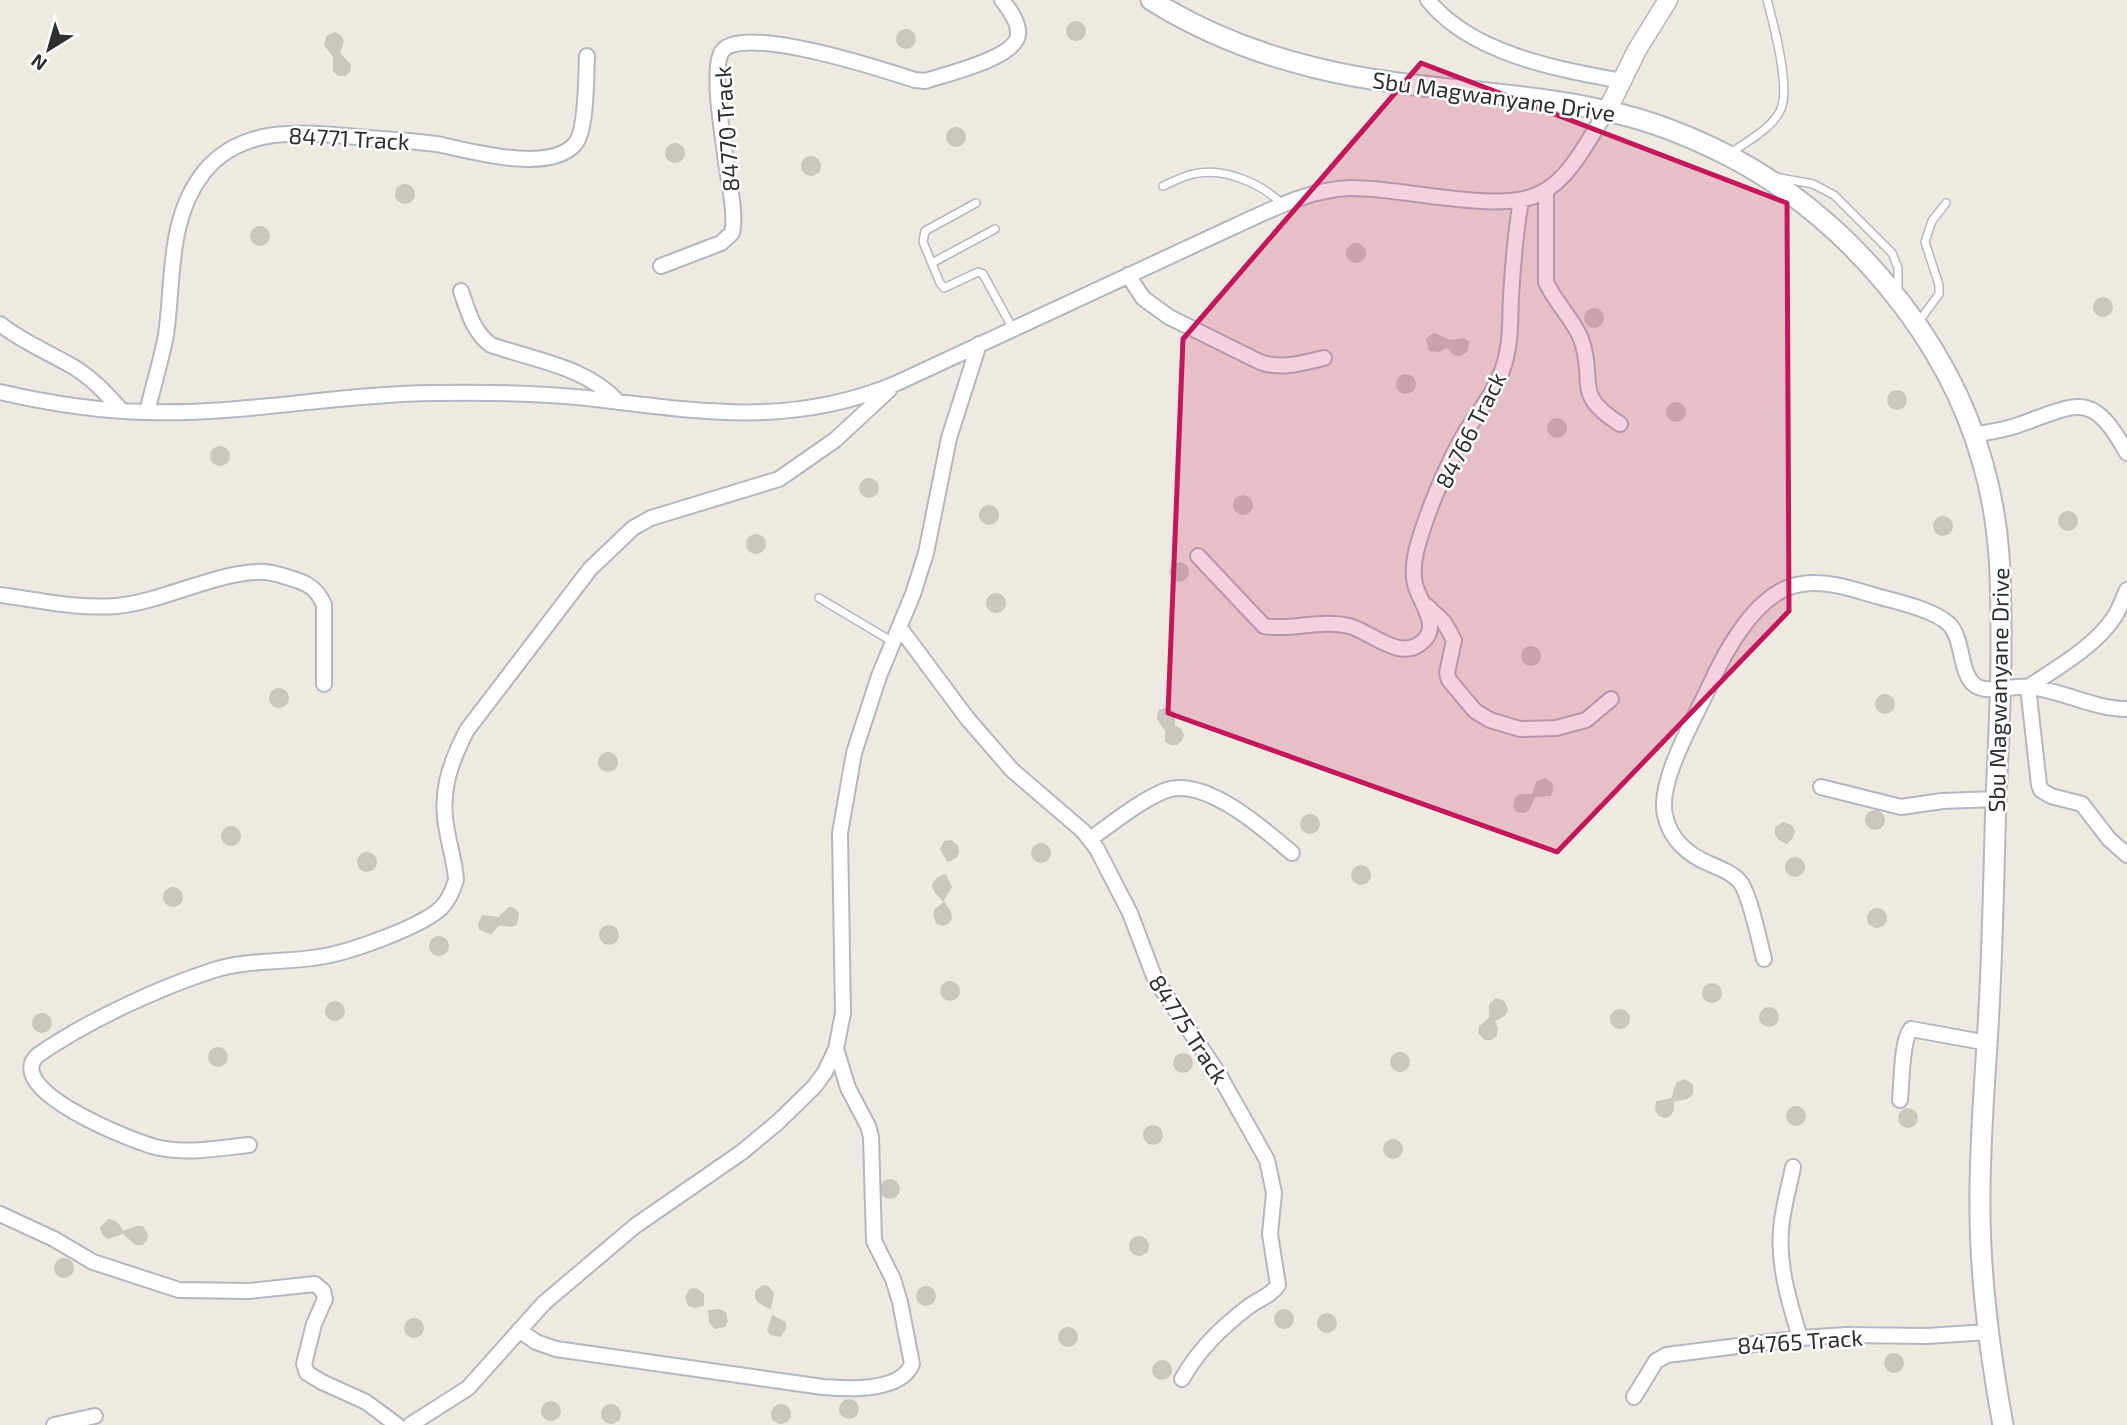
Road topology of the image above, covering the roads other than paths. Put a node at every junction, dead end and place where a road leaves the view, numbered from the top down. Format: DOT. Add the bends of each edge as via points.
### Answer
graph roads {
  1 [pos="1002,0"];
  2 [pos="1151,0"];
  3 [pos="1428,0"];
  4 [pos="1668,0"];
  5 [pos="1767,0"];
  6 [pos="587,56"];
  7 [pos="1622,81"];
  8 [pos="1607,111"];
  9 [pos="1727,155"];
  10 [pos="1760,174"];
  11 [pos="1163,186"];
  12 [pos="1546,190"];
  13 [pos="1521,201"];
  14 [pos="976,203"];
  15 [pos="1946,203"];
  16 [pos="1282,204"];
  17 [pos="995,229"];
  18 [pos="932,263"];
  19 [pos="661,266"];
  20 [pos="1128,275"];
  21 [pos="461,291"];
  22 [pos="1898,299"];
  23 [pos="0,324"];
  24 [pos="1917,325"];
  25 [pos="1013,329"];
  26 [pos="979,344"];
  27 [pos="1324,358"];
  28 [pos="895,384"];
  29 [pos="1,393"];
  30 [pos="618,402"];
  31 [pos="121,410"];
  32 [pos="147,412"];
  33 [pos="1620,424"];
  34 [pos="1973,435"];
  35 [pos="2127,453"];
  36 [pos="1198,556"];
  37 [pos="2127,590"];
  38 [pos="0,595"];
  39 [pos="819,598"];
  40 [pos="1420,600"];
  41 [pos="900,628"];
  42 [pos="894,642"];
  43 [pos="324,684"];
  44 [pos="2028,687"];
  45 [pos="2002,688"];
  46 [pos="1611,699"];
  47 [pos="2127,709"];
  48 [pos="1821,787"];
  49 [pos="1996,799"];
  50 [pos="1090,839"];
  51 [pos="1292,853"];
  52 [pos="2127,855"];
  53 [pos="1765,959"];
  54 [pos="1987,1042"];
  55 [pos="836,1049"];
  56 [pos="1900,1100"];
  57 [pos="249,1145"];
  58 [pos="1793,1167"];
  59 [pos="0,1214"];
  60 [pos="519,1330"];
  61 [pos="1988,1332"];
  62 [pos="1800,1338"];
  63 [pos="1182,1379"];
  64 [pos="1634,1397"];
  65 [pos="95,1416"];
  66 [pos="54,1425"];
  67 [pos="397,1425"];
  68 [pos="410,1425"];
  69 [pos="2003,1425"];
  1 -- 19 [label="street, 84770 Track" via="1015,22 1018,38 1012,48 925,81 807,50 765,44 728,46 718,69 732,233 722,243"];
  2 -- 8 [label="main road, Sbu Magwanyane Drive" via="1248,49 1318,69"];
  3 -- 7 [label="street" via="1458,29 1515,56"];
  4 -- 7 [label="street"];
  5 -- 9 [label="lane" via="1784,92 1780,110 1770,124"];
  6 -- 32 [label="street, 84771 Track" via="582,129 575,145 557,155 513,159 409,140 290,133 245,142 217,158 194,185 177,230 165,336"];
  7 -- 8 [label="street"];
  8 -- 9 [label="main road, Sbu Magwanyane Drive" via="1660,125"];
  8 -- 12 [label="street" via="1570,166"];
  9 -- 10 [label="main road, Sbu Magwanyane Drive"];
  10 -- 22 [label="main road, Sbu Magwanyane Drive" via="1821,219"];
  10 -- 22 [label="lane" via="1813,184 1834,195 1892,253 1898,268"];
  11 -- 16 [label="lane" via="1199,173 1221,174 1262,187"];
  12 -- 13 [label="street"];
  12 -- 33 [label="street" via="1546,282 1581,339 1591,398"];
  13 -- 16 [label="street" via="1349,188"];
  13 -- 40 [label="street, 84766 Track" via="1504,364 1452,456 1419,542 1414,569"];
  14 -- 18 [label="lane" via="925,231 923,242"];
  15 -- 24 [label="lane" via="1932,221 1925,242 1939,294"];
  16 -- 20 [label="street"];
  17 -- 18 [label="lane"];
  18 -- 25 [label="lane" via="944,288 978,272 983,274"];
  20 -- 25 [label="street"];
  20 -- 27 [label="street" via="1153,307 1251,358 1271,366"];
  21 -- 30 [label="street" via="472,322 491,345 588,377"];
  22 -- 24 [label="main road, Sbu Magwanyane Drive"];
  23 -- 31 [label="street" via="81,372"];
  24 -- 34 [label="main road, Sbu Magwanyane Drive" via="1949,377"];
  25 -- 26 [label="street"];
  26 -- 28 [label="street"];
  26 -- 41 [label="street" via="949,438 926,553"];
  28 -- 30 [label="street" via="827,406 771,413 679,410"];
  28 -- 57 [label="street" via="835,440 779,478 651,518 590,569 467,730 456,751 443,804 456,880 440,909 336,954 237,963 179,982 87,1026 37,1055 26,1067 30,1083 50,1101 145,1144 197,1151"];
  29 -- 31 [label="street"];
  30 -- 32 [label="street" via="535,394 431,393"];
  31 -- 32 [label="street"];
  34 -- 35 [label="street" via="2019,425 2054,410 2080,407 2104,418"];
  34 -- 45 [label="main road, Sbu Magwanyane Drive" via="1993,503 1999,546"];
  36 -- 40 [label="street, 84766 Track" via="1259,623 1268,627 1342,624 1395,647 1414,647 1423,642 1430,628"];
  37 -- 44 [label="street" via="2103,630 2068,661"];
  38 -- 43 [label="street" via="66,606 121,606 237,575 271,572 298,580 320,596 324,605"];
  39 -- 42 [label="lane"];
  40 -- 46 [label="street" via="1444,622 1454,640 1449,680 1475,711 1490,720 1520,729 1556,728 1586,720"];
  41 -- 42 [label="street"];
  41 -- 50 [label="street, 84775 Track" via="1012,770"];
  42 -- 55 [label="street" via="865,714 846,787 840,833 843,1013"];
  44 -- 45 [label="street"];
  44 -- 47 [label="street"];
  44 -- 52 [label="street" via="2041,790 2082,804"];
  45 -- 49 [label="main road, Sbu Magwanyane Drive"];
  45 -- 53 [label="street" via="1980,688 1970,680 1956,634 1942,619 1842,586 1792,586 1772,598 1740,630 1723,656 1670,771 1663,802 1665,817 1682,847 1741,884"];
  48 -- 49 [label="street" via="1901,807"];
  49 -- 54 [label="main road, Sbu Magwanyane Drive"];
  50 -- 51 [label="street" via="1165,790 1188,787 1243,814"];
  50 -- 63 [label="street, 84775 Track" via="1130,913 1155,979 1239,1108 1271,1176 1270,1234 1278,1285 1201,1348"];
  54 -- 56 [label="street" via="1908,1031"];
  54 -- 61 [label="main road, Sbu Magwanyane Drive" via="1979,1206"];
  55 -- 60 [label="street" via="814,1087 778,1122 626,1234"];
  55 -- 60 [label="street" via="848,1088 868,1126 874,1241 900,1302 912,1364 905,1375 863,1388 845,1388 556,1349"];
  58 -- 62 [label="street" via="1780,1248"];
  59 -- 67 [label="street" via="93,1262 179,1290 249,1291 315,1284 325,1298 304,1364 307,1373 366,1402"];
  60 -- 68 [label="street" via="468,1388"];
  61 -- 62 [label="street, 84765 Track"];
  61 -- 69 [label="main road, Sbu Magwanyane Drive"];
  62 -- 64 [label="street, 84765 Track" via="1667,1355 1656,1361"];
  65 -- 66 [label="street"];
}
